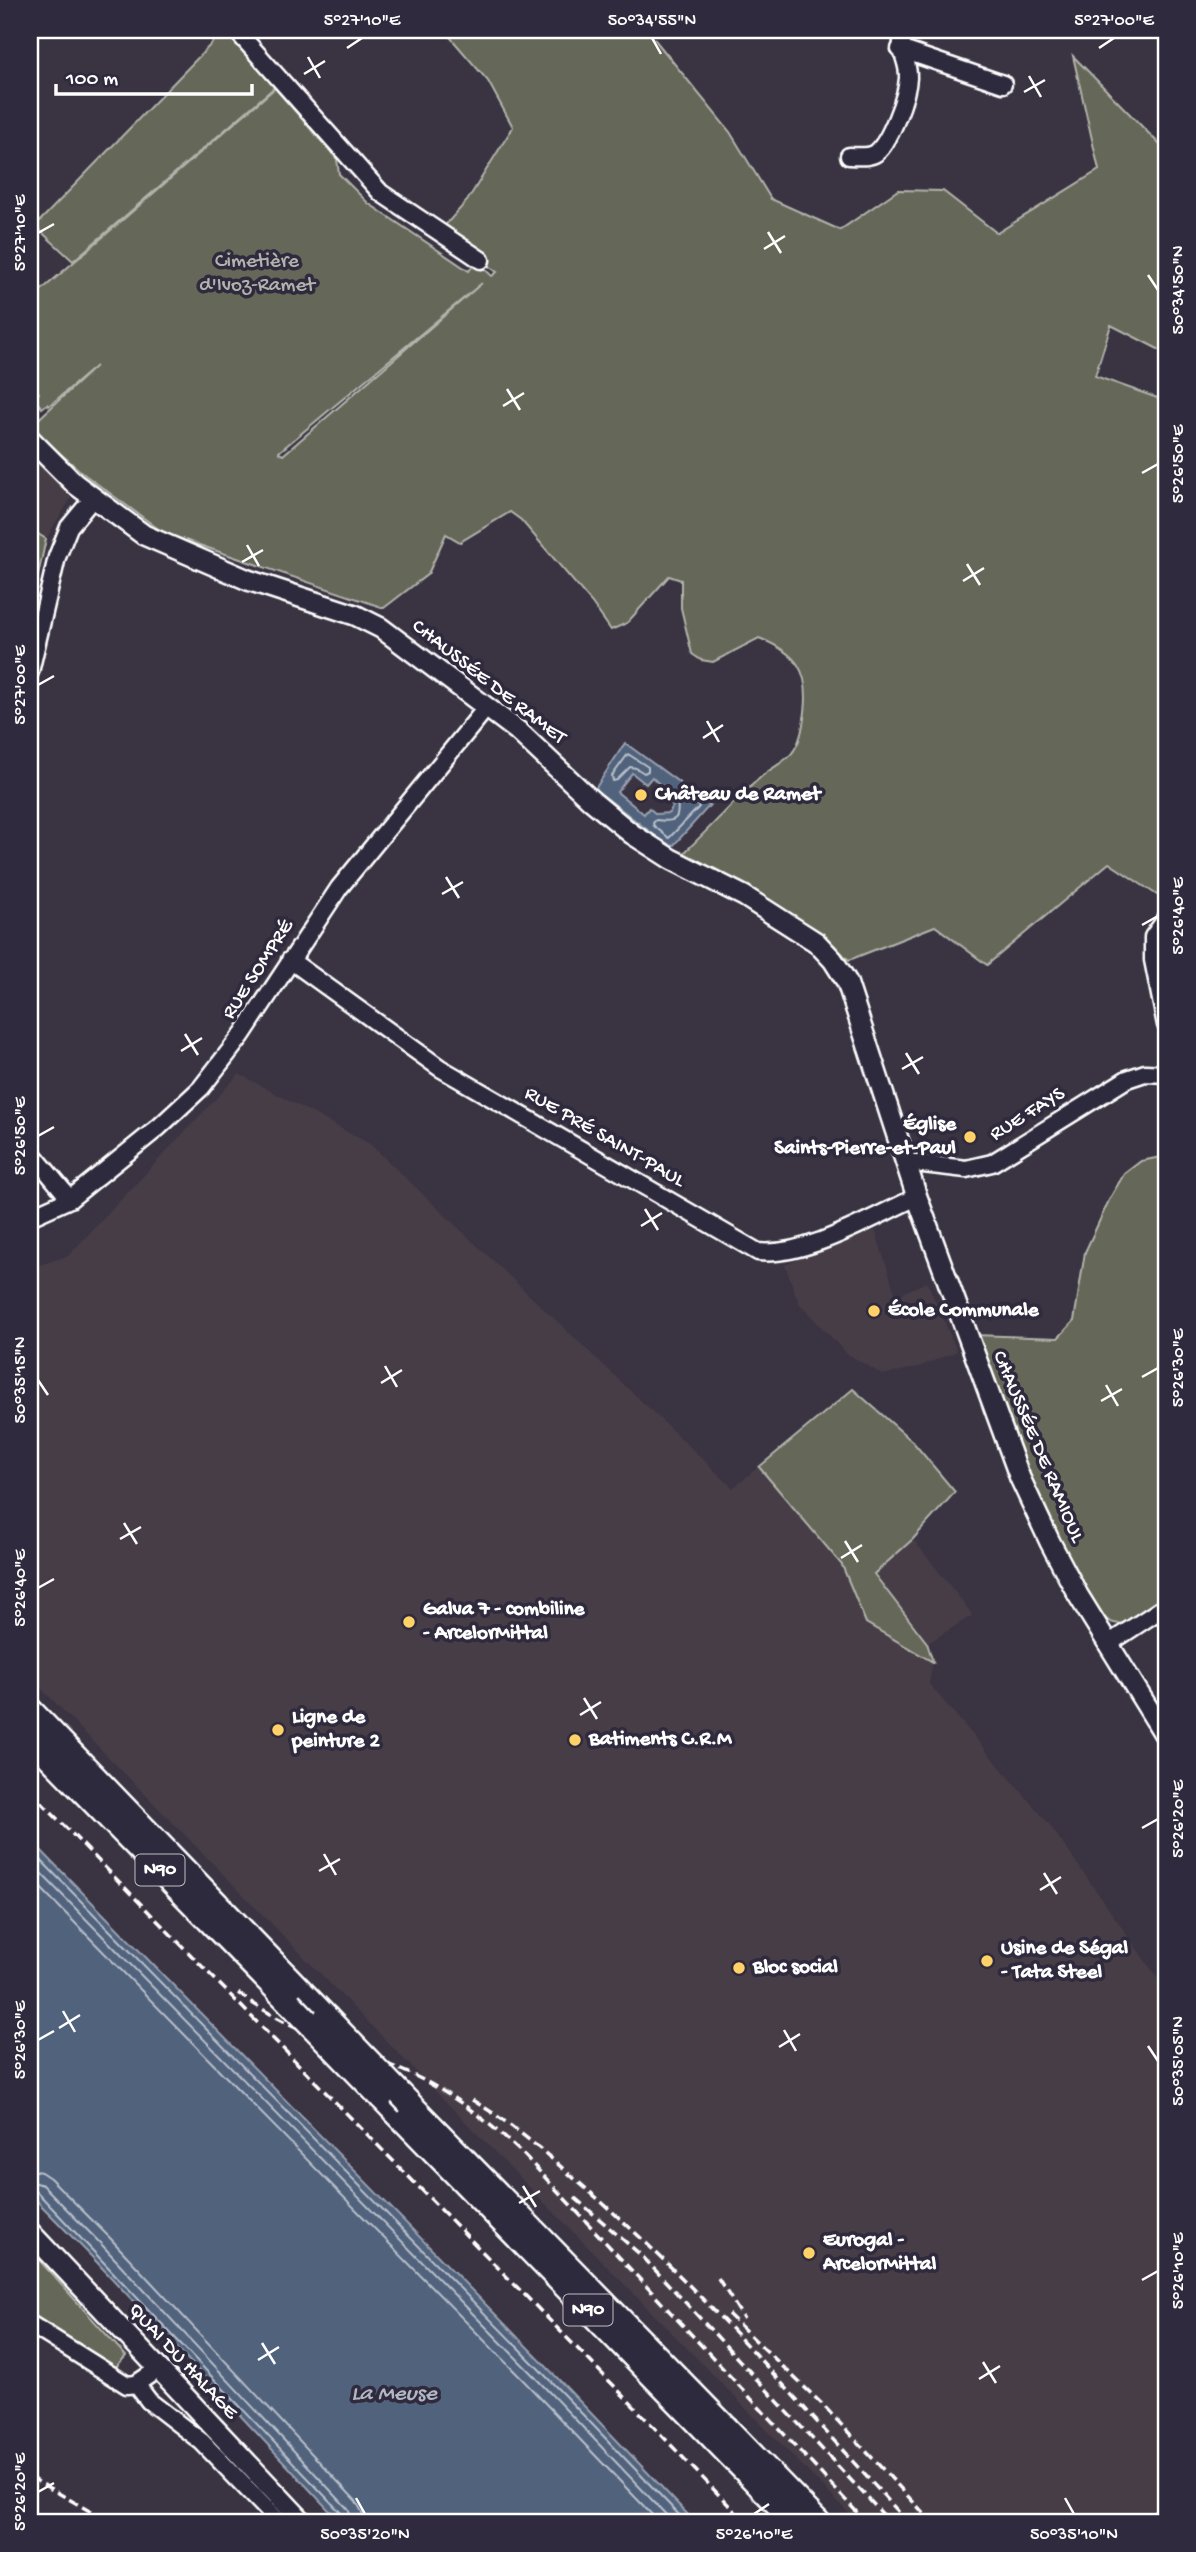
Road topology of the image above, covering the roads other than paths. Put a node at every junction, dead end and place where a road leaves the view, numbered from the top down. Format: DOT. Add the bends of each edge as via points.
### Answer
graph roads {
  1 [pos="236,30"];
  2 [pos="905,30"];
  3 [pos="900,49"];
  4 [pos="1003,84"];
  5 [pos="849,156"];
  6 [pos="481,260"];
  7 [pos="30,439"];
  8 [pos="94,497"];
  9 [pos="30,673"];
  10 [pos="487,707"];
  11 [pos="1166,919"];
  12 [pos="291,959"];
  13 [pos="1166,1025"];
  14 [pos="1166,1074"];
  15 [pos="30,1151"];
  16 [pos="906,1162"];
  17 [pos="918,1197"];
  18 [pos="70,1199"];
  19 [pos="30,1217"];
  20 [pos="1166,1606"];
  21 [pos="1108,1644"];
  22 [pos="30,1710"];
  23 [pos="30,1737"];
  24 [pos="1166,1737"];
  25 [pos="30,2232"];
  26 [pos="30,2323"];
  27 [pos="158,2369"];
  28 [pos="136,2384"];
  29 [pos="279,2522"];
  30 [pos="303,2522"];
  31 [pos="795,2522"];
  32 [pos="818,2522"];
  1 -- 6 [label="street" via="381,193"];
  2 -- 3 [label="street"];
  3 -- 4 [label="street"];
  3 -- 5 [label="street" via="908,76 898,119 877,153"];
  7 -- 8 [label="main road, CHAUSSÉE DE RAMET"];
  8 -- 9 [label="street" via="69,527 57,557"];
  8 -- 10 [label="main road, CHAUSSÉE DE RAMET" via="161,544 381,628"];
  10 -- 12 [label="street, RUE SOMPRÉ" via="339,888"];
  10 -- 16 [label="main road, CHAUSSÉE DE RAMET" via="632,834 754,902 826,951 847,982"];
  11 -- 13 [label="street" via="1153,937 1153,960"];
  12 -- 17 [label="street, RUE PRÉ SAINT-PAUL" via="440,1068 758,1252 777,1254 804,1248"];
  12 -- 18 [label="street, RUE SOMPRÉ" via="201,1088"];
  14 -- 16 [label="street, RUE FAYS" via="1145,1073 1127,1079 992,1163 966,1169"];
  15 -- 18 [label="street"];
  16 -- 17 [label="main road"];
  17 -- 21 [label="main road, CHAUSSÉE DE RAMIOUL" via="1020,1478 1062,1566"];
  18 -- 19 [label="street, RUE SOMPRÉ"];
  20 -- 21 [label="street"];
  21 -- 24 [label="main road, CHAUSSÉE DE RAMIOUL"];
  22 -- 32 [label="highway, N90, bridge"];
  23 -- 31 [label="highway, N90, bridge"];
  25 -- 27 [label="main road, QUAI DU HALAGE"];
  26 -- 28 [label="street" via="127,2385"];
  27 -- 28 [label="street"];
  27 -- 30 [label="main road, QUAI DU HALAGE"];
  28 -- 29 [label="street" via="149,2401 202,2442"];
}
